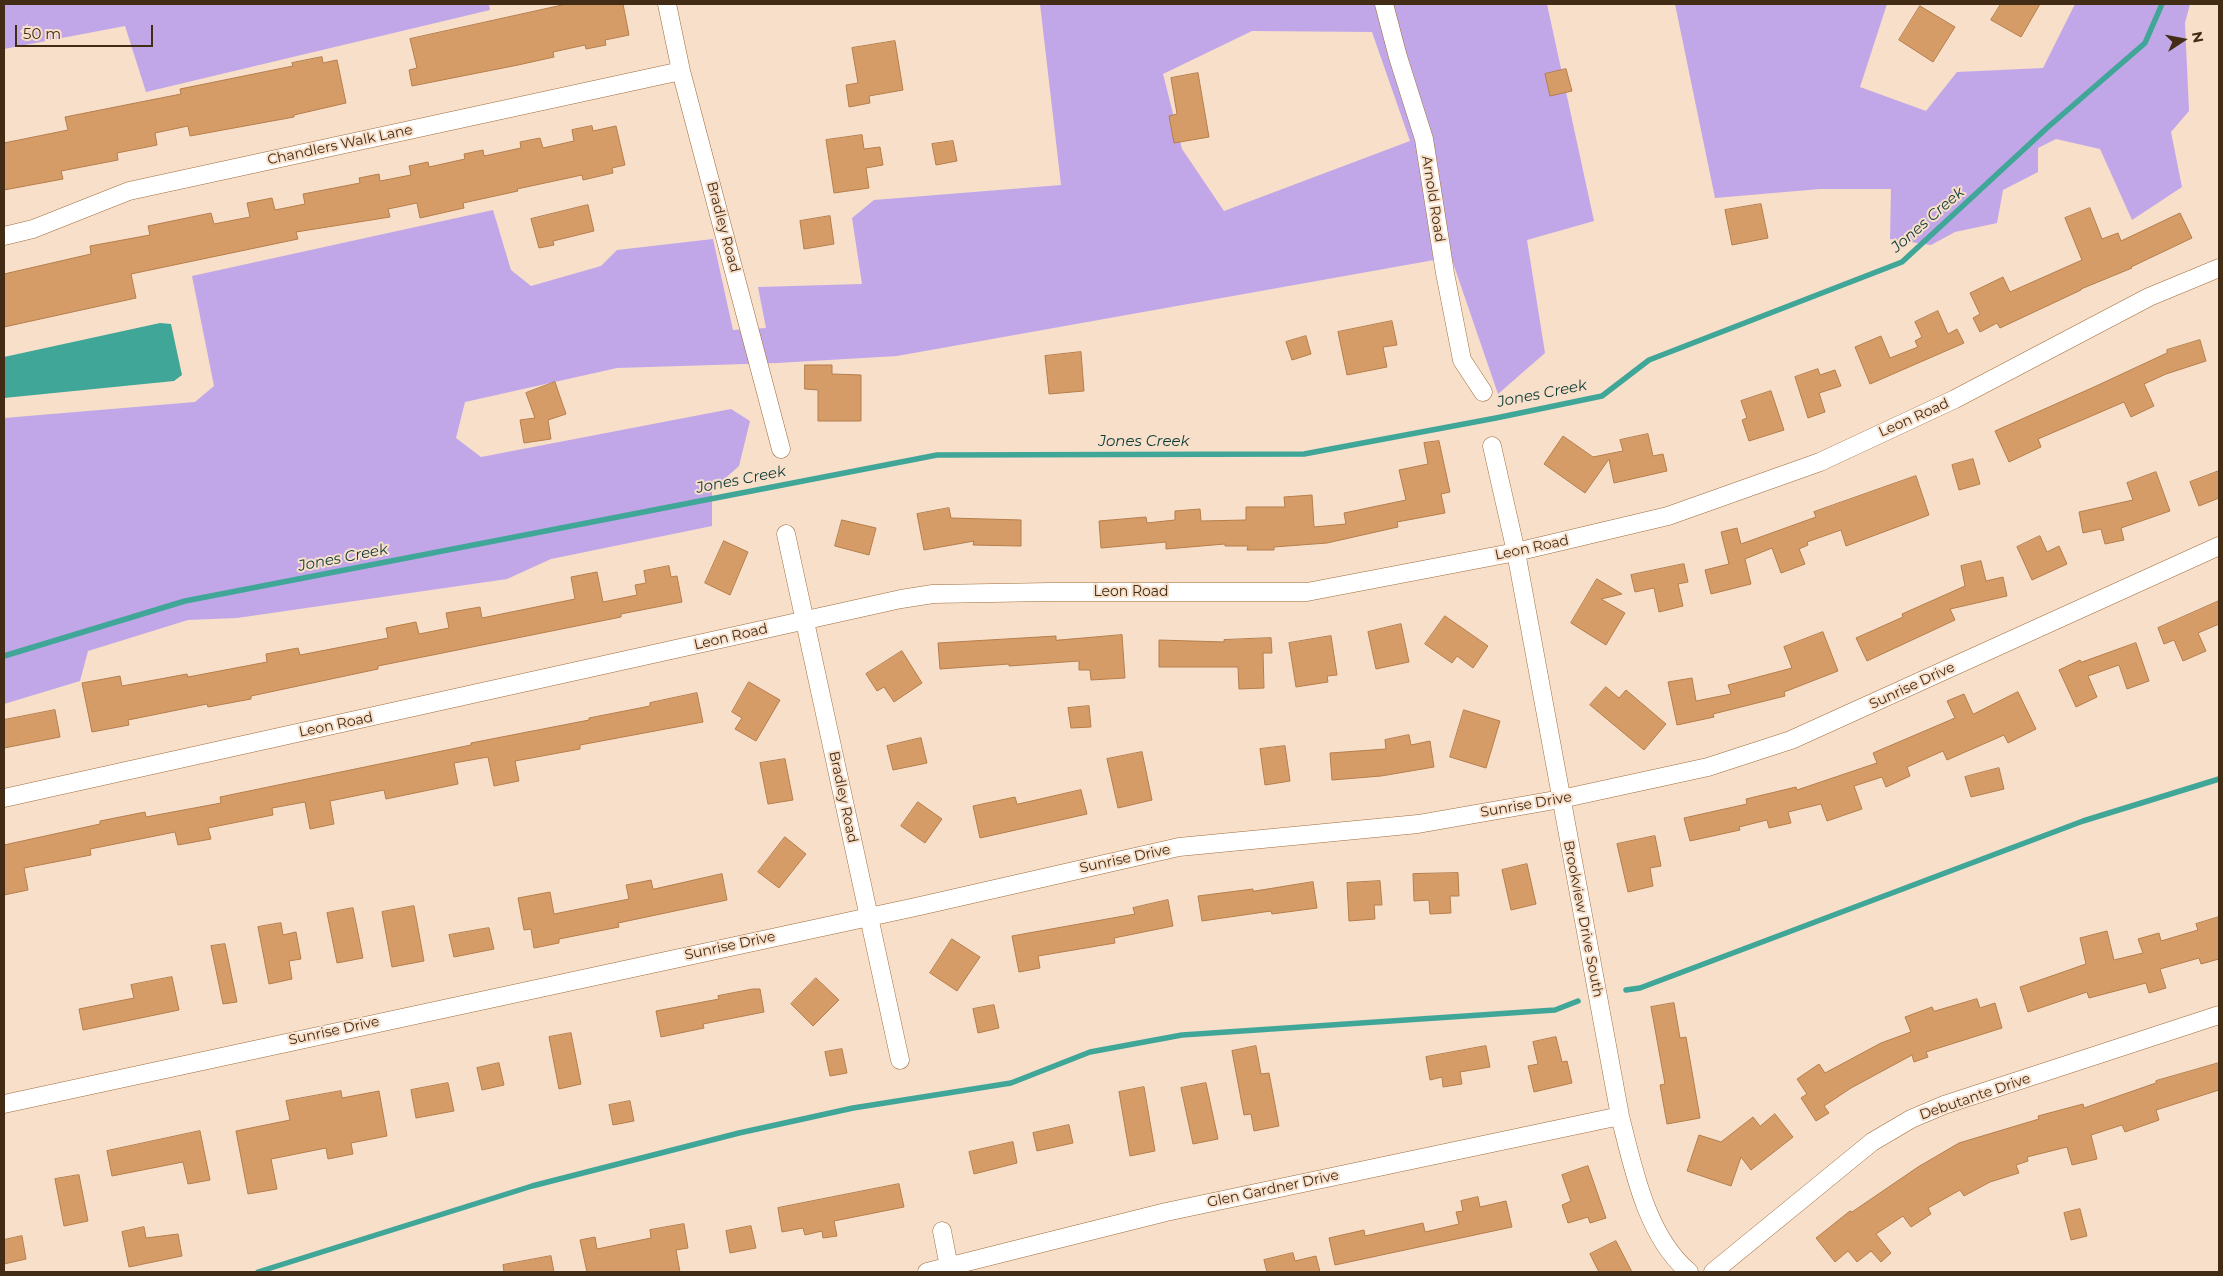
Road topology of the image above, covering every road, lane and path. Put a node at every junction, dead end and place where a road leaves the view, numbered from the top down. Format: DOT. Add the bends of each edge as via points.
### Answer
graph roads {
  1 [pos="667,4"];
  2 [pos="1384,4"];
  3 [pos="681,71"];
  4 [pos="4,236"];
  5 [pos="2219,268"];
  6 [pos="1483,392"];
  7 [pos="1492,446"];
  8 [pos="782,449"];
  9 [pos="786,534"];
  10 [pos="2219,546"];
  11 [pos="1516,552"];
  12 [pos="804,621"];
  13 [pos="4,798"];
  14 [pos="1560,799"];
  15 [pos="869,916"];
  16 [pos="2219,1014"];
  17 [pos="900,1060"];
  18 [pos="4,1104"];
  19 [pos="1620,1116"];
  20 [pos="942,1231"];
  21 [pos="950,1270"];
  22 [pos="927,1272"];
  23 [pos="1689,1272"];
  24 [pos="1713,1272"];
  1 -- 3 [label="street, Bradley Road"];
  2 -- 6 [label="street, Arnold Road" via="1424,139 1462,360"];
  3 -- 4 [label="street, Chandlers Walk Lane" via="129,191 33,229"];
  3 -- 8 [label="street, Bradley Road"];
  5 -- 11 [label="street, Leon Road" via="2149,297 1955,399 1820,462 1668,516"];
  7 -- 11 [label="street"];
  9 -- 12 [label="street, Bradley Road"];
  10 -- 14 [label="street, Sunrise Drive" via="1791,740 1708,767"];
  11 -- 12 [label="street, Leon Road" via="1307,592 933,594"];
  11 -- 14 [label="street, Brookview Drive South"];
  12 -- 13 [label="street, Leon Road"];
  12 -- 15 [label="street, Bradley Road"];
  14 -- 15 [label="street, Sunrise Drive" via="1418,824 1178,847"];
  14 -- 19 [label="street, Brookview Drive South"];
  15 -- 17 [label="street, Bradley Road"];
  15 -- 18 [label="street, Sunrise Drive"];
  16 -- 24 [label="street, Debutante Drive" via="1912,1119 1872,1142"];
  19 -- 21 [label="street, Glen Gardner Drive" via="1166,1212"];
  19 -- 23 [label="street, Brookview Drive South" via="1638,1185 1667,1247"];
  20 -- 21 [label="street"];
  21 -- 22 [label="street, Glen Gardner Drive"];
}
